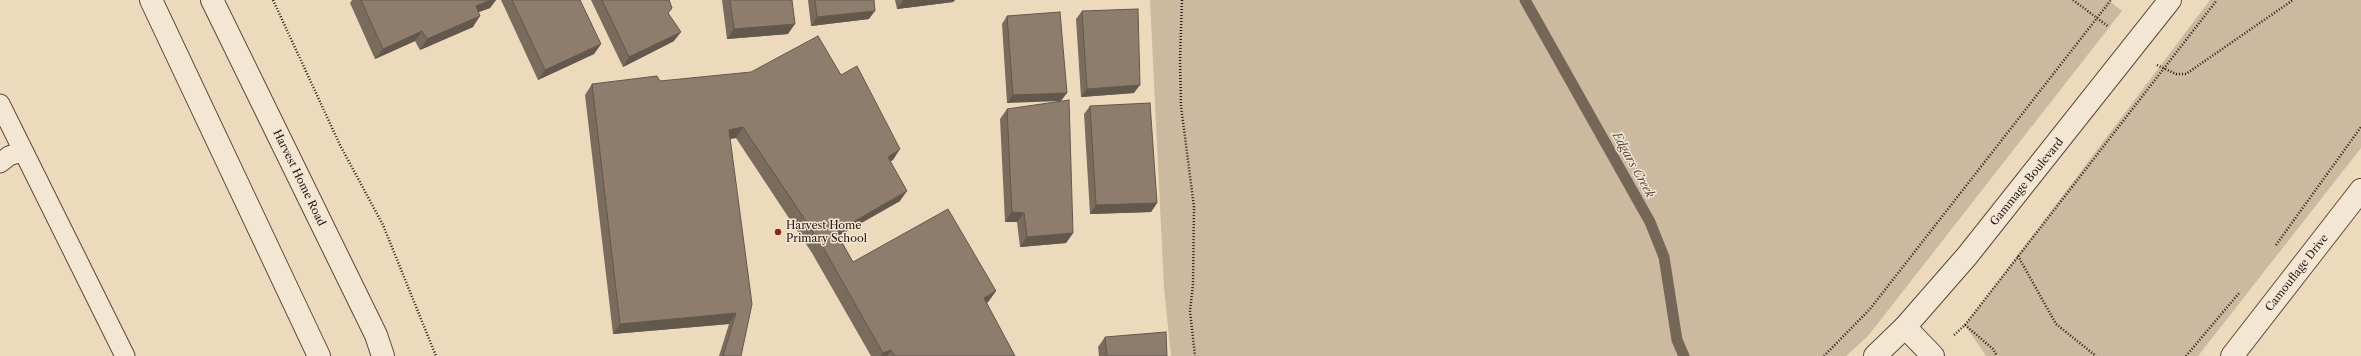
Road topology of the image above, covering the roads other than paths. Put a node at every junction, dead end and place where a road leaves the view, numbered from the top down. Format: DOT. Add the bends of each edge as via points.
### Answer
graph roads {
  1 [pos="151,0"];
  2 [pos="212,0"];
  3 [pos="2168,1"];
  4 [pos="0,104"];
  5 [pos="23,151"];
  6 [pos="0,163"];
  7 [pos="2361,190"];
  8 [pos="1905,327"];
  9 [pos="125,356"];
  10 [pos="319,356"];
  11 [pos="384,356"];
  12 [pos="1875,356"];
  13 [pos="1933,356"];
  14 [pos="2232,356"];
  1 -- 10 [label="street"];
  2 -- 11 [label="street, Harvest Home Road"];
  3 -- 8 [label="street, Gammage Boulevard" via="1967,256"];
  4 -- 5 [label="lane"];
  5 -- 6 [label="lane"];
  5 -- 9 [label="lane"];
  7 -- 14 [label="street, Camouflage Drive"];
  8 -- 12 [label="street, Gammage Boulevard"];
  8 -- 13 [label="street"];
}
